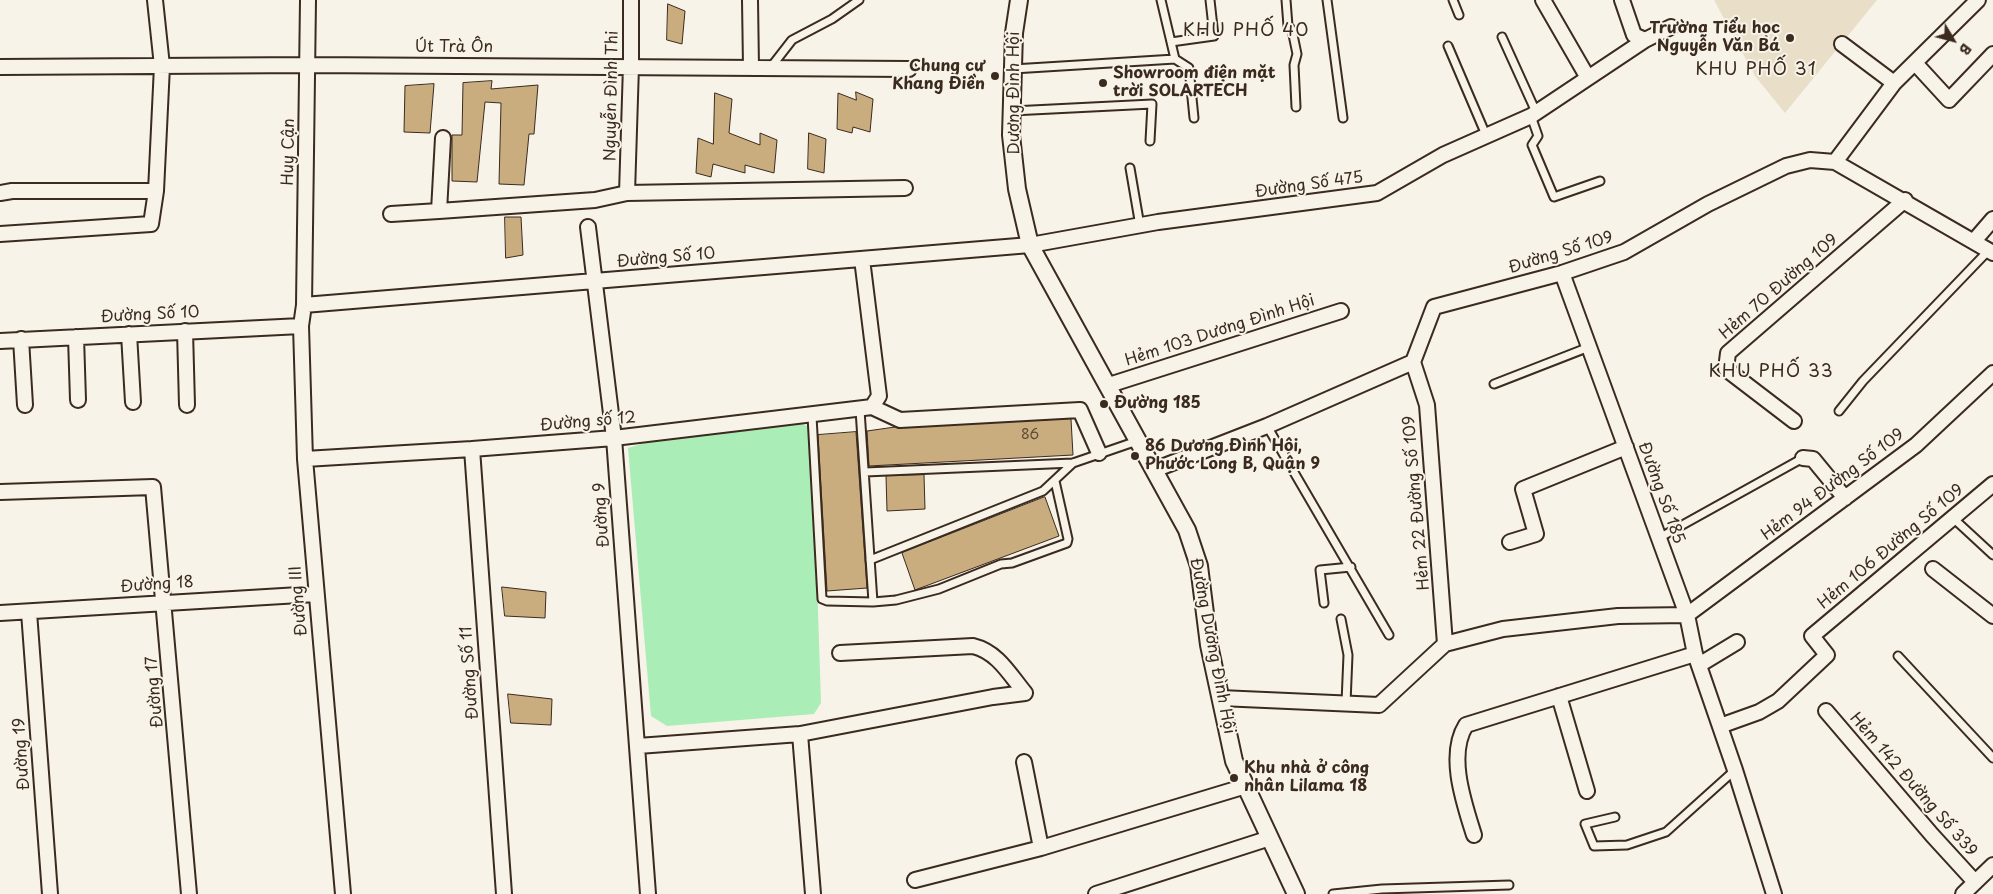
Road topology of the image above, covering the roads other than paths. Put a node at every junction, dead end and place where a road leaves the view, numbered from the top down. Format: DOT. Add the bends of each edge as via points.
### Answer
graph roads {
  1 [pos="155,0"];
  2 [pos="308,0"];
  3 [pos="630,0"];
  4 [pos="750,0"];
  5 [pos="859,0"];
  6 [pos="1019,0"];
  7 [pos="1161,0"];
  8 [pos="1210,0"];
  9 [pos="1286,0"];
  10 [pos="1327,0"];
  11 [pos="1453,0"];
  12 [pos="1544,0"];
  13 [pos="1622,0"];
  14 [pos="1978,0"];
  15 [pos="1460,15"];
  16 [pos="1671,27"];
  17 [pos="1502,37"];
  18 [pos="1645,40"];
  19 [pos="1171,42"];
  20 [pos="1842,44"];
  21 [pos="1448,46"];
  22 [pos="1993,54"];
  23 [pos="1175,59"];
  24 [pos="1915,63"];
  25 [pos="308,64"];
  26 [pos="162,66"];
  27 [pos="631,66"];
  28 [pos="0,67"];
  29 [pos="751,67"];
  30 [pos="771,67"];
  31 [pos="908,68"];
  32 [pos="1012,69"];
  33 [pos="1588,78"];
  34 [pos="1894,83"];
  35 [pos="1296,107"];
  36 [pos="1012,111"];
  37 [pos="1534,114"];
  38 [pos="1194,118"];
  39 [pos="1343,118"];
  40 [pos="1486,134"];
  41 [pos="443,138"];
  42 [pos="1150,142"];
  43 [pos="1835,162"];
  44 [pos="1130,168"];
  45 [pos="1600,181"];
  46 [pos="905,188"];
  47 [pos="156,190"];
  48 [pos="0,193"];
  49 [pos="627,193"];
  50 [pos="1905,200"];
  51 [pos="439,211"];
  52 [pos="392,214"];
  53 [pos="1993,219"];
  54 [pos="1140,226"];
  55 [pos="588,227"];
  56 [pos="0,234"];
  57 [pos="1974,241"];
  58 [pos="1030,245"];
  59 [pos="1991,252"];
  60 [pos="862,260"];
  61 [pos="1562,273"];
  62 [pos="595,282"];
  63 [pos="304,305"];
  64 [pos="1341,311"];
  65 [pos="301,326"];
  66 [pos="185,331"];
  67 [pos="129,334"];
  68 [pos="76,336"];
  69 [pos="22,339"];
  70 [pos="0,341"];
  71 [pos="1589,347"];
  72 [pos="1413,362"];
  73 [pos="1993,373"];
  74 [pos="1494,384"];
  75 [pos="1109,385"];
  76 [pos="78,400"];
  77 [pos="133,402"];
  78 [pos="25,405"];
  79 [pos="187,405"];
  80 [pos="866,409"];
  81 [pos="1839,411"];
  82 [pos="812,416"];
  83 [pos="1794,421"];
  84 [pos="1267,426"];
  85 [pos="614,438"];
  86 [pos="1138,441"];
  87 [pos="1626,446"];
  88 [pos="472,449"];
  89 [pos="1099,453"];
  90 [pos="1803,458"];
  91 [pos="305,459"];
  92 [pos="1073,463"];
  93 [pos="1154,470"];
  94 [pos="865,472"];
  95 [pos="1055,481"];
  96 [pos="1993,484"];
  97 [pos="0,492"];
  98 [pos="1845,498"];
  99 [pos="1953,518"];
  100 [pos="1659,538"];
  101 [pos="1510,542"];
  102 [pos="1993,555"];
  103 [pos="870,560"];
  104 [pos="1351,566"];
  105 [pos="1933,569"];
  106 [pos="316,594"];
  107 [pos="165,602"];
  108 [pos="873,602"];
  109 [pos="1324,603"];
  110 [pos="29,612"];
  111 [pos="0,613"];
  112 [pos="1687,615"];
  113 [pos="1993,616"];
  114 [pos="1341,619"];
  115 [pos="1389,635"];
  116 [pos="1737,642"];
  117 [pos="1446,644"];
  118 [pos="840,653"];
  119 [pos="1898,656"];
  120 [pos="1697,659"];
  121 [pos="1559,696"];
  122 [pos="1220,698"];
  123 [pos="1346,703"];
  124 [pos="1826,711"];
  125 [pos="1720,726"];
  126 [pos="800,734"];
  127 [pos="638,746"];
  128 [pos="1993,758"];
  129 [pos="1024,762"];
  130 [pos="1735,770"];
  131 [pos="1246,786"];
  132 [pos="1588,791"];
  133 [pos="1615,817"];
  134 [pos="1474,835"];
  135 [pos="1270,838"];
  136 [pos="1041,848"];
  137 [pos="1993,865"];
  138 [pos="915,880"];
  139 [pos="1975,882"];
  140 [pos="1509,885"];
  141 [pos="50,894"];
  142 [pos="190,894"];
  143 [pos="343,894"];
  144 [pos="504,894"];
  145 [pos="648,894"];
  146 [pos="812,894"];
  147 [pos="1096,894"];
  148 [pos="1296,894"];
  149 [pos="1333,894"];
  150 [pos="1774,894"];
  151 [pos="1963,894"];
  1 -- 26 [label="street"];
  2 -- 25 [label="street, Huy Cận"];
  3 -- 27 [label="street, Nguyễn Đình Thi"];
  4 -- 29 [label="street"];
  5 -- 30 [label="lane" via="792,40"];
  6 -- 32 [label="street, Dương Đình Hội"];
  7 -- 19 [label="lane"];
  8 -- 19 [label="lane" via="1214,36"];
  9 -- 35 [label="lane" via="1288,26 1292,30 1297,54 1294,65"];
  10 -- 39 [label="lane"];
  11 -- 15 [label="lane"];
  12 -- 33 [label="street"];
  13 -- 18 [label="street" via="1634,35"];
  14 -- 24 [label="street"];
  16 -- 18 [label="street, Đường Số 475"];
  17 -- 37 [label="lane"];
  18 -- 33 [label="street, Đường Số 475"];
  19 -- 23 [label="lane"];
  20 -- 34 [label="street"];
  21 -- 40 [label="lane"];
  22 -- 24 [label="street" via="1949,100"];
  23 -- 32 [label="lane"];
  23 -- 38 [label="lane" via="1188,68"];
  24 -- 34 [label="street"];
  25 -- 26 [label="street, Út Trà Ôn"];
  25 -- 27 [label="street, Út Trà Ôn"];
  25 -- 63 [label="street, Huy Cận"];
  26 -- 28 [label="street, Út Trà Ôn"];
  26 -- 47 [label="street"];
  27 -- 29 [label="street, Út Trà Ôn"];
  27 -- 49 [label="street, Nguyễn Đình Thi"];
  29 -- 30 [label="street, Út Trà Ôn"];
  30 -- 31 [label="street, Út Trà Ôn"];
  32 -- 36 [label="street, Dương Đình Hội"];
  33 -- 37 [label="street, Đường Số 475"];
  34 -- 43 [label="street"];
  36 -- 42 [label="lane" via="1152,104"];
  36 -- 58 [label="street, Dương Đình Hội" via="1011,135 1017,189"];
  37 -- 40 [label="street, Đường Số 475"];
  37 -- 45 [label="lane" via="1538,136 1532,145 1554,197"];
  40 -- 54 [label="street, Đường Số 475" via="1376,193"];
  41 -- 51 [label="street"];
  43 -- 50 [label="street, Đường Số 109"];
  43 -- 61 [label="street, Đường Số 109" via="1810,160 1786,166 1708,204 1624,252"];
  44 -- 54 [label="lane"];
  46 -- 49 [label="street"];
  47 -- 48 [label="street"];
  47 -- 56 [label="street" via="152,224"];
  49 -- 51 [label="street" via="595,200"];
  50 -- 57 [label="street, Đường Số 109"];
  50 -- 83 [label="street, Hẻm 70 Đường 109" via="1728,353 1726,369"];
  51 -- 52 [label="street"];
  53 -- 57 [label="street"];
  54 -- 58 [label="street, Đường Số 475"];
  55 -- 62 [label="street, Đường 9"];
  57 -- 59 [label="street, Đường Số 109"];
  58 -- 60 [label="street, Đường Số 10"];
  58 -- 75 [label="street, Đường Dương Đình Hội"];
  59 -- 81 [label="lane" via="1863,381"];
  60 -- 62 [label="street, Đường Số 10"];
  60 -- 80 [label="street" via="880,396"];
  61 -- 71 [label="street, Đường Số 185"];
  61 -- 72 [label="street, Đường Số 109" via="1434,307"];
  62 -- 63 [label="street, Đường Số 10"];
  62 -- 85 [label="street, Đường 9"];
  63 -- 65 [label="street, Đường III"];
  64 -- 75 [label="street, Hẻm 103 Dương Đình Hội"];
  65 -- 66 [label="street, Đường Số 10"];
  65 -- 91 [label="street, Đường III"];
  66 -- 67 [label="street, Đường Số 10"];
  66 -- 79 [label="street"];
  67 -- 68 [label="street, Đường Số 10"];
  67 -- 77 [label="street"];
  68 -- 69 [label="street, Đường Số 10"];
  68 -- 76 [label="street"];
  69 -- 70 [label="street, Đường Số 10"];
  69 -- 78 [label="street"];
  71 -- 74 [label="lane"];
  71 -- 87 [label="street, Đường Số 185"];
  72 -- 84 [label="street"];
  72 -- 117 [label="street, Hẻm 22 Đường Số 109" via="1427,405"];
  73 -- 98 [label="street, Hẻm 94 Đường Số 109" via="1916,445"];
  75 -- 86 [label="street, Đường Dương Đình Hội"];
  80 -- 82 [label="street, Đường số 12"];
  80 -- 89 [label="street" via="900,420 1080,410"];
  80 -- 94 [label="lane"];
  82 -- 85 [label="street, Đường số 12"];
  82 -- 108 [label="lane" via="822,599 827,602"];
  84 -- 93 [label="street"];
  84 -- 104 [label="lane"];
  85 -- 88 [label="street, Đường số 12"];
  85 -- 127 [label="street, Đường 9"];
  86 -- 89 [label="lane"];
  86 -- 93 [label="street, Đường Dương Đình Hội"];
  87 -- 100 [label="street, Đường Số 185"];
  87 -- 101 [label="street" via="1523,489 1536,534"];
  88 -- 91 [label="street, Đường số 12"];
  88 -- 144 [label="street, Đường Số 11"];
  89 -- 92 [label="lane"];
  90 -- 98 [label="street" via="1813,459"];
  90 -- 100 [label="lane"];
  91 -- 106 [label="street, Đường III"];
  92 -- 94 [label="lane"];
  92 -- 95 [label="lane"];
  93 -- 122 [label="street, Đường Dương Đình Hội" via="1187,530 1199,566 1209,646"];
  94 -- 103 [label="lane"];
  95 -- 103 [label="lane" via="1044,490"];
  95 -- 108 [label="lane" via="1068,538 1066,543 939,589"];
  96 -- 99 [label="street, Hẻm 106 Đường Số 109"];
  97 -- 107 [label="street, Đường 17" via="153,487"];
  98 -- 112 [label="street, Hẻm 94 Đường Số 109"];
  99 -- 102 [label="lane"];
  99 -- 125 [label="street, Hẻm 106 Đường Số 109" via="1812,636 1827,655 1778,701 1760,712"];
  100 -- 112 [label="street, Đường Số 185"];
  103 -- 108 [label="lane"];
  104 -- 109 [label="lane" via="1320,570"];
  104 -- 115 [label="lane"];
  105 -- 113 [label="street"];
  106 -- 107 [label="street, Đường 18"];
  106 -- 143 [label="street, Đường III"];
  107 -- 110 [label="street, Đường 18"];
  107 -- 142 [label="street, Đường 17"];
  110 -- 111 [label="street, Đường 18"];
  110 -- 141 [label="street, Đường 19"];
  112 -- 117 [label="street" via="1618,616 1503,629"];
  112 -- 120 [label="street, Đường Số 185"];
  114 -- 123 [label="lane" via="1348,655"];
  116 -- 120 [label="street"];
  117 -- 123 [label="street" via="1379,705"];
  118 -- 126 [label="street" via="973,646 997,658 1025,693"];
  119 -- 128 [label="lane"];
  120 -- 121 [label="street"];
  120 -- 125 [label="street, Đường Số 185"];
  121 -- 132 [label="street"];
  121 -- 134 [label="street" via="1466,725 1459,736 1459,786"];
  122 -- 123 [label="street"];
  122 -- 131 [label="street, Đường Dương Đình Hội" via="1234,761"];
  124 -- 139 [label="street, Hẻm 142 Đường Số 339"];
  125 -- 130 [label="street, Đường Số 185"];
  126 -- 127 [label="street"];
  126 -- 146 [label="street"];
  127 -- 145 [label="street, Đường 9"];
  129 -- 136 [label="street"];
  130 -- 133 [label="lane" via="1666,832 1627,845 1594,846 1585,824"];
  130 -- 150 [label="street, Đường Số 185"];
  131 -- 135 [label="street, Đường Dương Đình Hội"];
  131 -- 136 [label="street"];
  135 -- 147 [label="street"];
  135 -- 148 [label="street, Đường Dương Đình Hội"];
  136 -- 138 [label="street"];
  137 -- 139 [label="street"];
  139 -- 151 [label="street"];
  140 -- 149 [label="lane"];
}
